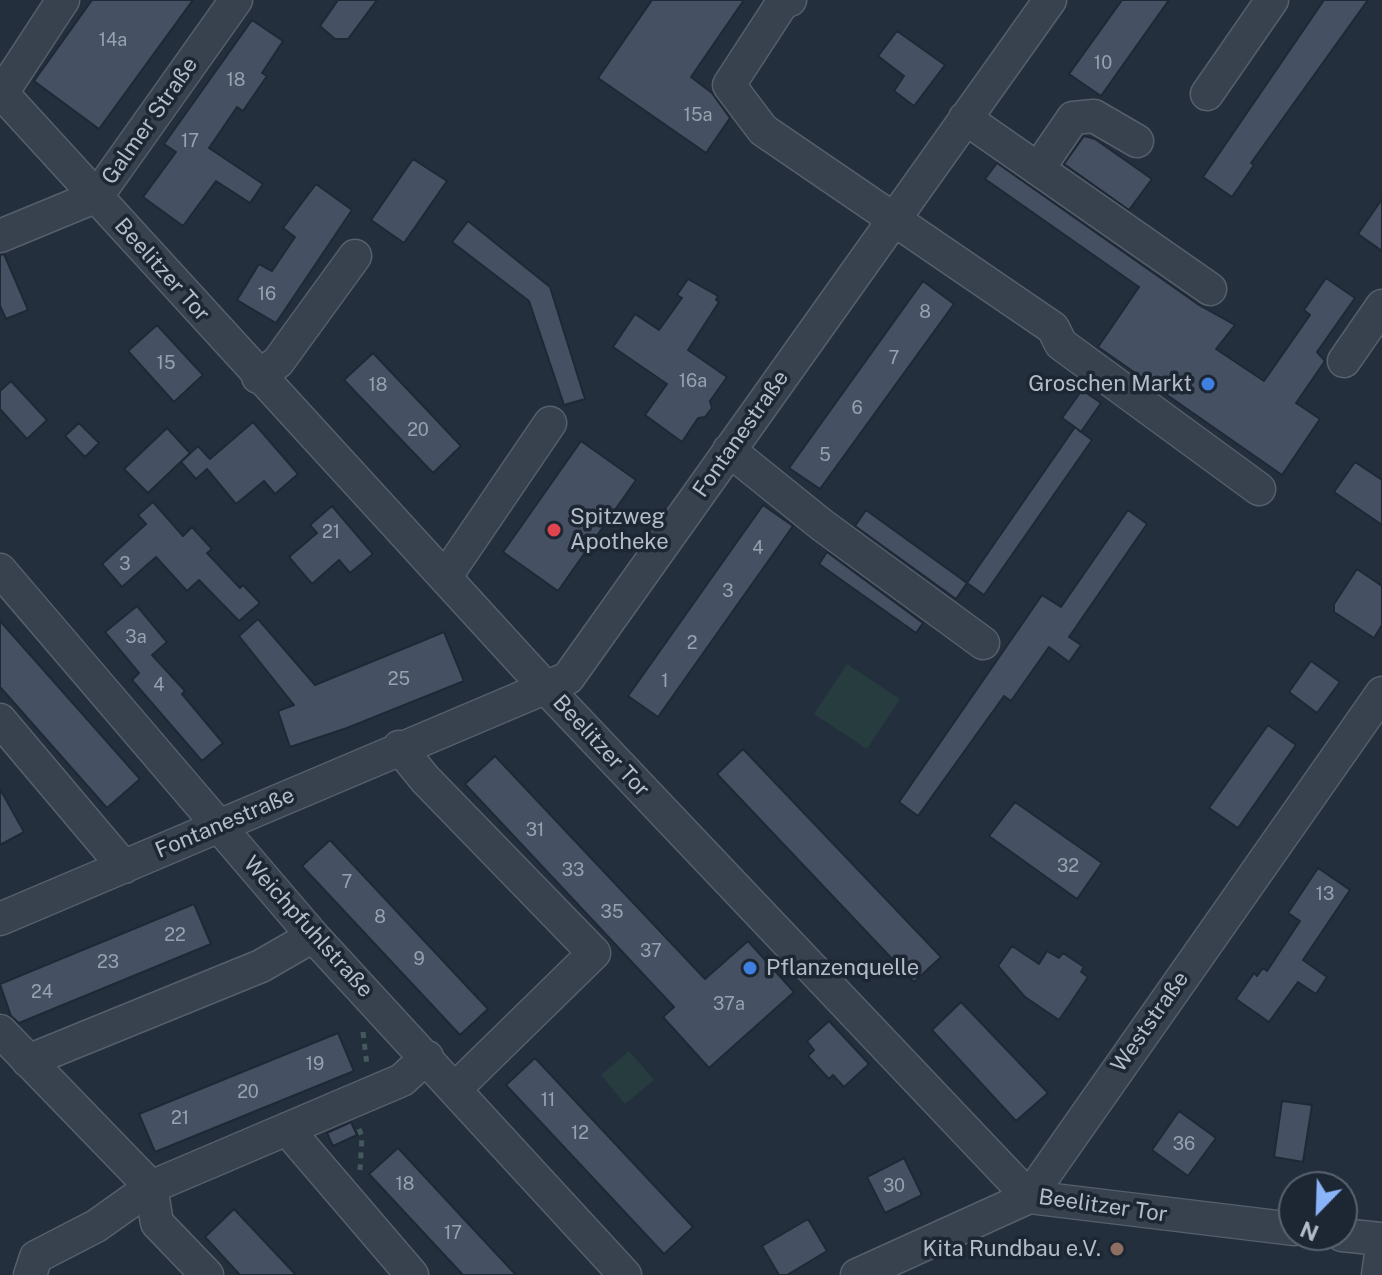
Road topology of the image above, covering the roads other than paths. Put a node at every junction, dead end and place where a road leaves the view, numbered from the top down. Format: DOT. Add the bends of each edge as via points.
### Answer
graph roads {
  1 [pos="63,0"];
  2 [pos="236,0"];
  3 [pos="790,0"];
  4 [pos="1272,0"];
  5 [pos="1034,5"];
  6 [pos="1,92"];
  7 [pos="1207,94"];
  8 [pos="965,118"];
  9 [pos="1137,141"];
  10 [pos="1038,169"];
  11 [pos="97,196"];
  12 [pos="893,219"];
  13 [pos="0,236"];
  14 [pos="355,256"];
  15 [pos="1210,289"];
  16 [pos="1382,306"];
  17 [pos="1344,361"];
  18 [pos="258,377"];
  19 [pos="550,423"];
  20 [pos="729,450"];
  21 [pos="1259,489"];
  22 [pos="0,570"];
  23 [pos="446,576"];
  24 [pos="983,643"];
  25 [pos="547,689"];
  26 [pos="1382,693"];
  27 [pos="0,720"];
  28 [pos="399,747"];
  29 [pos="218,826"];
  30 [pos="124,867"];
  31 [pos="0,919"];
  32 [pos="313,936"];
  33 [pos="0,1031"];
  34 [pos="427,1057"];
  35 [pos="28,1061"];
  36 [pos="456,1088"];
  37 [pos="287,1129"];
  38 [pos="151,1187"];
  39 [pos="1029,1197"];
  40 [pos="1278,1227"];
  41 [pos="1358,1237"];
  42 [pos="1382,1239"];
  43 [pos="1382,1247"];
  44 [pos="30,1275"];
  45 [pos="207,1275"];
  46 [pos="412,1275"];
  47 [pos="625,1275"];
  48 [pos="857,1275"];
  49 [pos="1378,1275"];
  1 -- 6 [label="street"];
  2 -- 11 [label="street, Galmer Straße"];
  3 -- 12 [label="street" via="783,2 729,85 763,130"];
  4 -- 7 [label="street"];
  5 -- 8 [label="street, Fontanestraße"];
  6 -- 11 [label="street, Beelitzer Tor"];
  8 -- 10 [label="street"];
  8 -- 12 [label="street, Fontanestraße"];
  9 -- 10 [label="street" via="1094,116 1073,118"];
  10 -- 15 [label="street"];
  11 -- 13 [label="street, Galmer Straße"];
  11 -- 18 [label="street, Beelitzer Tor"];
  12 -- 20 [label="street, Fontanestraße"];
  12 -- 21 [label="street" via="1053,328 1061,344"];
  14 -- 18 [label="street" via="278,362"];
  16 -- 17 [label="street"];
  18 -- 23 [label="street, Beelitzer Tor"];
  19 -- 23 [label="street"];
  20 -- 24 [label="street"];
  20 -- 25 [label="street, Fontanestraße" via="568,678"];
  22 -- 29 [label="street, Weichpfuhlstraße"];
  23 -- 25 [label="street, Beelitzer Tor"];
  25 -- 28 [label="street, Fontanestraße"];
  25 -- 39 [label="street, Beelitzer Tor"];
  26 -- 39 [label="street, Weststraße"];
  27 -- 30 [label="street"];
  28 -- 29 [label="street, Fontanestraße"];
  28 -- 36 [label="street" via="594,953"];
  29 -- 30 [label="street, Fontanestraße"];
  29 -- 32 [label="street, Weichpfuhlstraße"];
  30 -- 31 [label="street, Fontanestraße"];
  32 -- 34 [label="street, Weichpfuhlstraße"];
  32 -- 35 [label="street" via="261,966"];
  33 -- 35 [label="street"];
  34 -- 36 [label="street, Weichpfuhlstraße"];
  34 -- 37 [label="street" via="402,1080"];
  35 -- 38 [label="street"];
  36 -- 47 [label="street, Weichpfuhlstraße"];
  37 -- 38 [label="street"];
  37 -- 46 [label="street"];
  38 -- 44 [label="street" via="96,1226 36,1257"];
  38 -- 45 [label="street" via="157,1223"];
  39 -- 40 [label="street, Beelitzer Tor"];
  39 -- 48 [label="street"];
  41 -- 42 [label="street"];
  43 -- 49 [label="street"];
}
